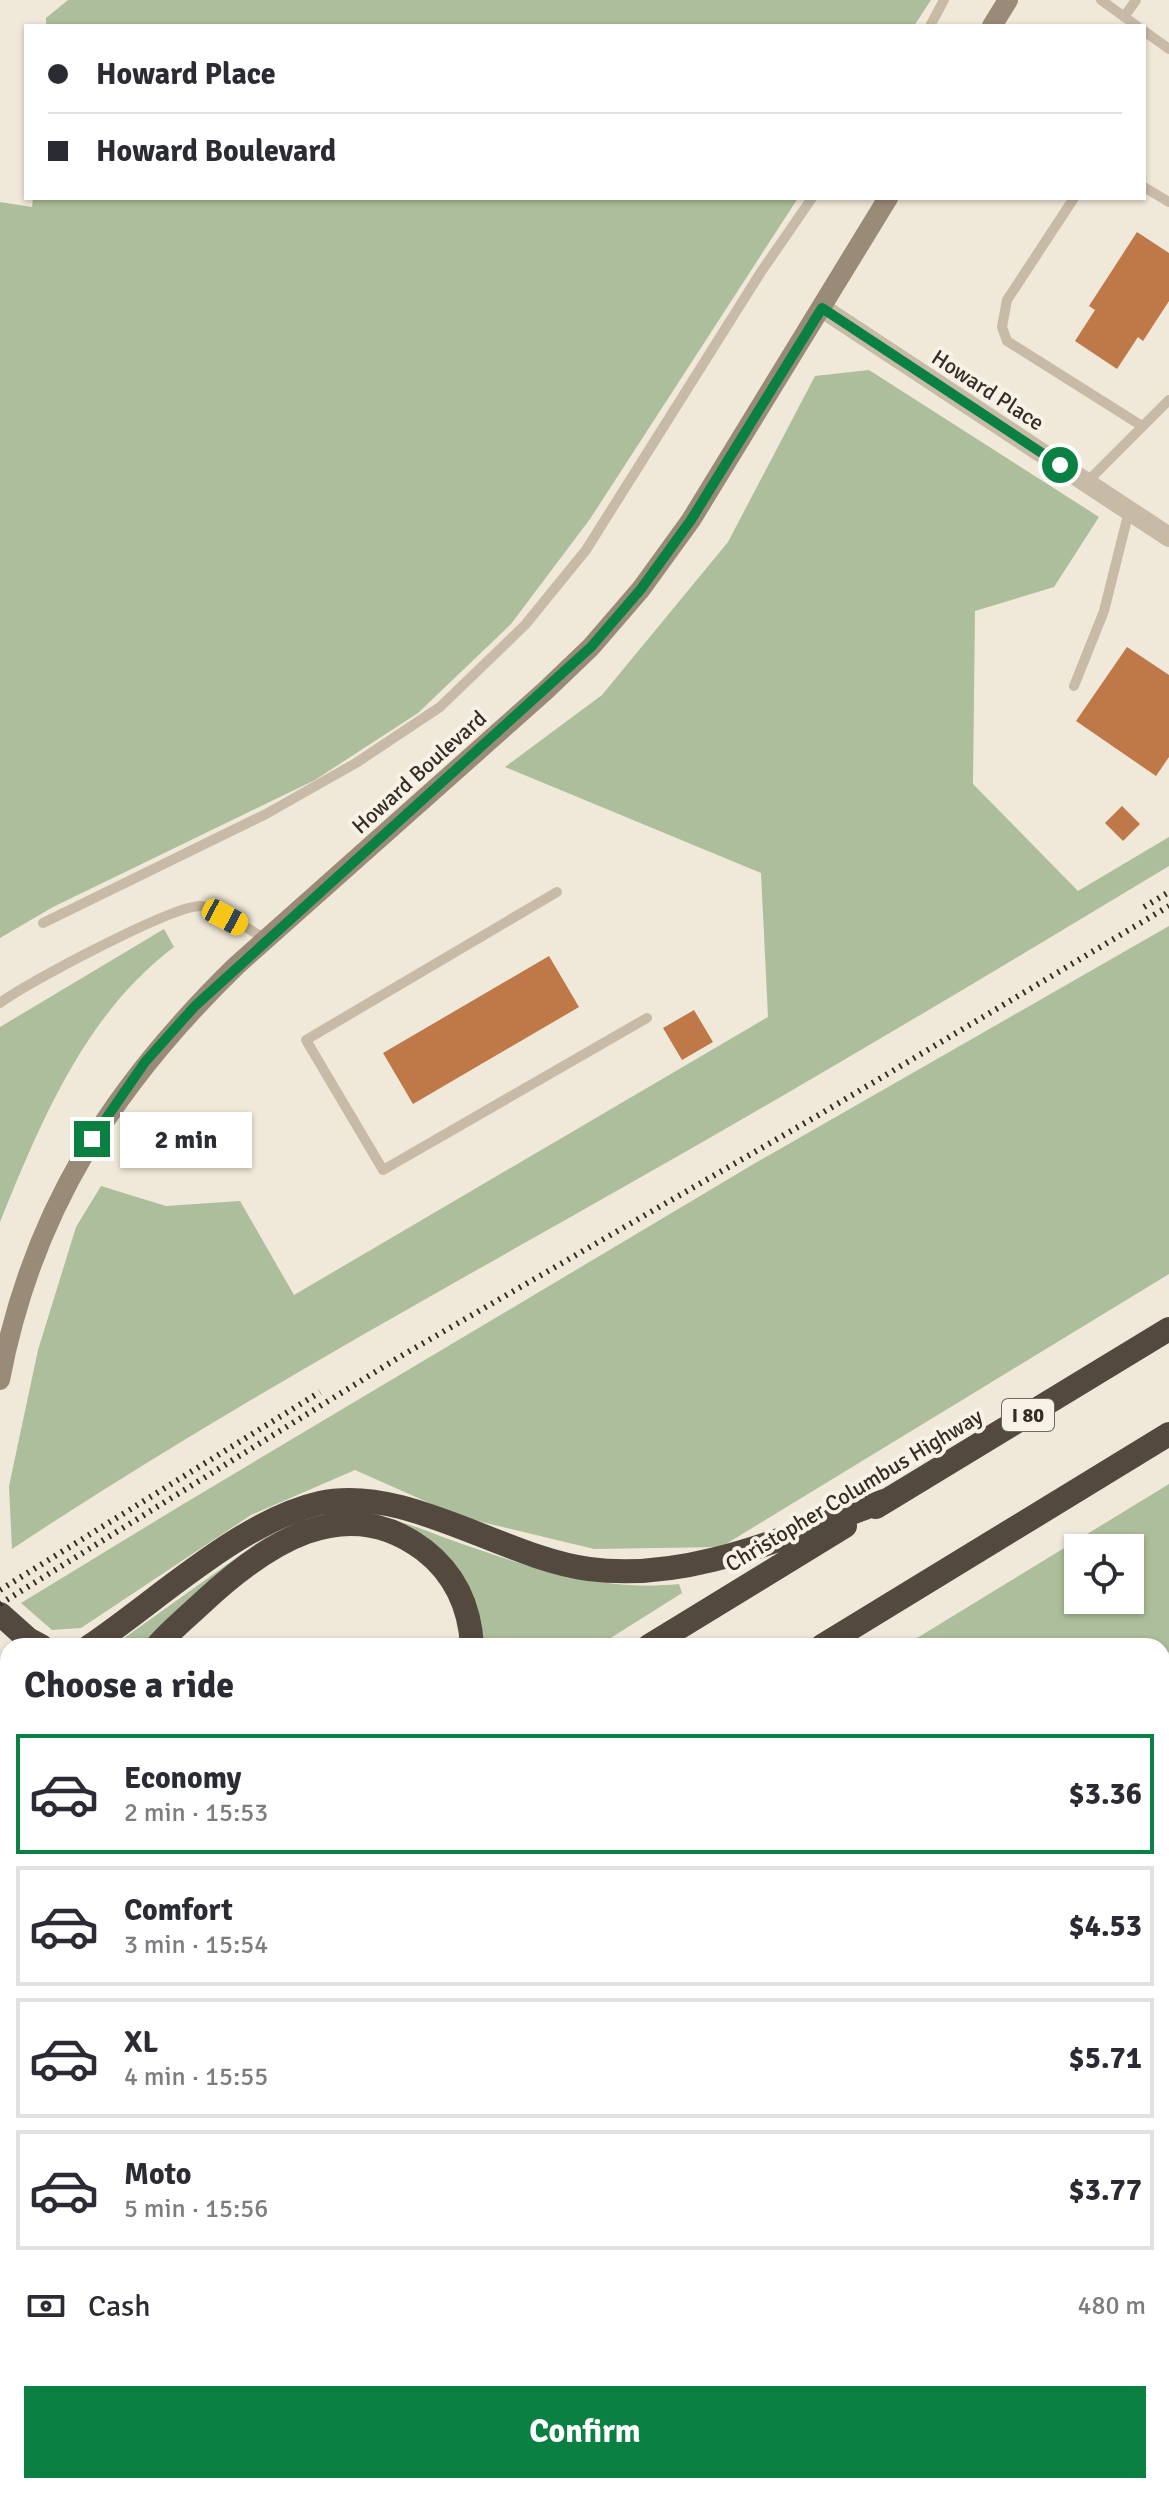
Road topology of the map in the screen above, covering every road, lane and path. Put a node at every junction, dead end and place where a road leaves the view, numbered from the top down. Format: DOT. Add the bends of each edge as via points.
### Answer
graph roads {
  1 [pos="944,0"];
  2 [pos="1008,0"];
  3 [pos="1101,0"];
  4 [pos="1136,0"];
  5 [pos="1124,17"];
  6 [pos="931,24"];
  7 [pos="993,24"];
  8 [pos="1134,24"];
  9 [pos="1146,32"];
  10 [pos="1169,49"];
  11 [pos="1146,188"];
  12 [pos="811,200"];
  13 [pos="887,200"];
  14 [pos="1073,200"];
  15 [pos="1169,202"];
  16 [pos="822,308"];
  17 [pos="1169,400"];
  18 [pos="1142,426"];
  19 [pos="1086,483"];
  20 [pos="1129,511"];
  21 [pos="1169,537"];
  22 [pos="1074,686"];
  23 [pos="557,892"];
  24 [pos="43,923"];
  25 [pos="267,939"];
  26 [pos="0,1003"];
  27 [pos="647,1018"];
  28 [pos="1169,1329"];
  29 [pos="0,1380"];
  30 [pos="1169,1434"];
  31 [pos="887,1500"];
  32 [pos="0,1614"];
  33 [pos="27,1638"];
  34 [pos="98,1638"];
  35 [pos="166,1638"];
  36 [pos="472,1638"];
  37 [pos="662,1638"];
  38 [pos="835,1638"];
  39 [pos="0,1786"];
  40 [pos="0,1804"];
  1 -- 6 [label="lane"];
  2 -- 7 [label="main road"];
  3 -- 5 [label="lane"];
  4 -- 5 [label="lane"];
  5 -- 8 [label="lane"];
  9 -- 10 [label="lane"];
  11 -- 15 [label="lane"];
  12 -- 24 [label="lane" via="586,550 525,625 440,707 266,814"];
  13 -- 16 [label="main road, Howard Boulevard"];
  14 -- 18 [label="lane" via="1007,300 1002,327 1007,341"];
  16 -- 19 [label="street, Howard Place"];
  16 -- 25 [label="main road, Howard Boulevard" via="691,520 631,601 545,691"];
  17 -- 18 [label="lane"];
  18 -- 19 [label="lane"];
  19 -- 20 [label="street, Howard Place"];
  20 -- 21 [label="street, Howard Place"];
  20 -- 22 [label="lane" via="1104,611"];
  23 -- 27 [label="lane" via="306,1040 383,1170"];
  25 -- 26 [label="lane" via="204,906 183,908"];
  25 -- 29 [label="main road, Howard Boulevard" via="155,1051 92,1139 30,1267"];
  28 -- 31 [label="highway, Christopher Columbus Highway / I 80"];
  30 -- 38 [label="highway"];
  31 -- 34 [label="highway" via="708,1561 629,1572 548,1560 382,1502 325,1502 255,1529"];
  31 -- 37 [label="highway, Christopher Columbus Highway / I 80"];
  32 -- 33 [label="highway"];
  35 -- 36 [label="highway" via="225,1582 288,1539 323,1527 358,1524 399,1535 434,1558 461,1594"];
  39 -- 40 [label="main road"];
}
